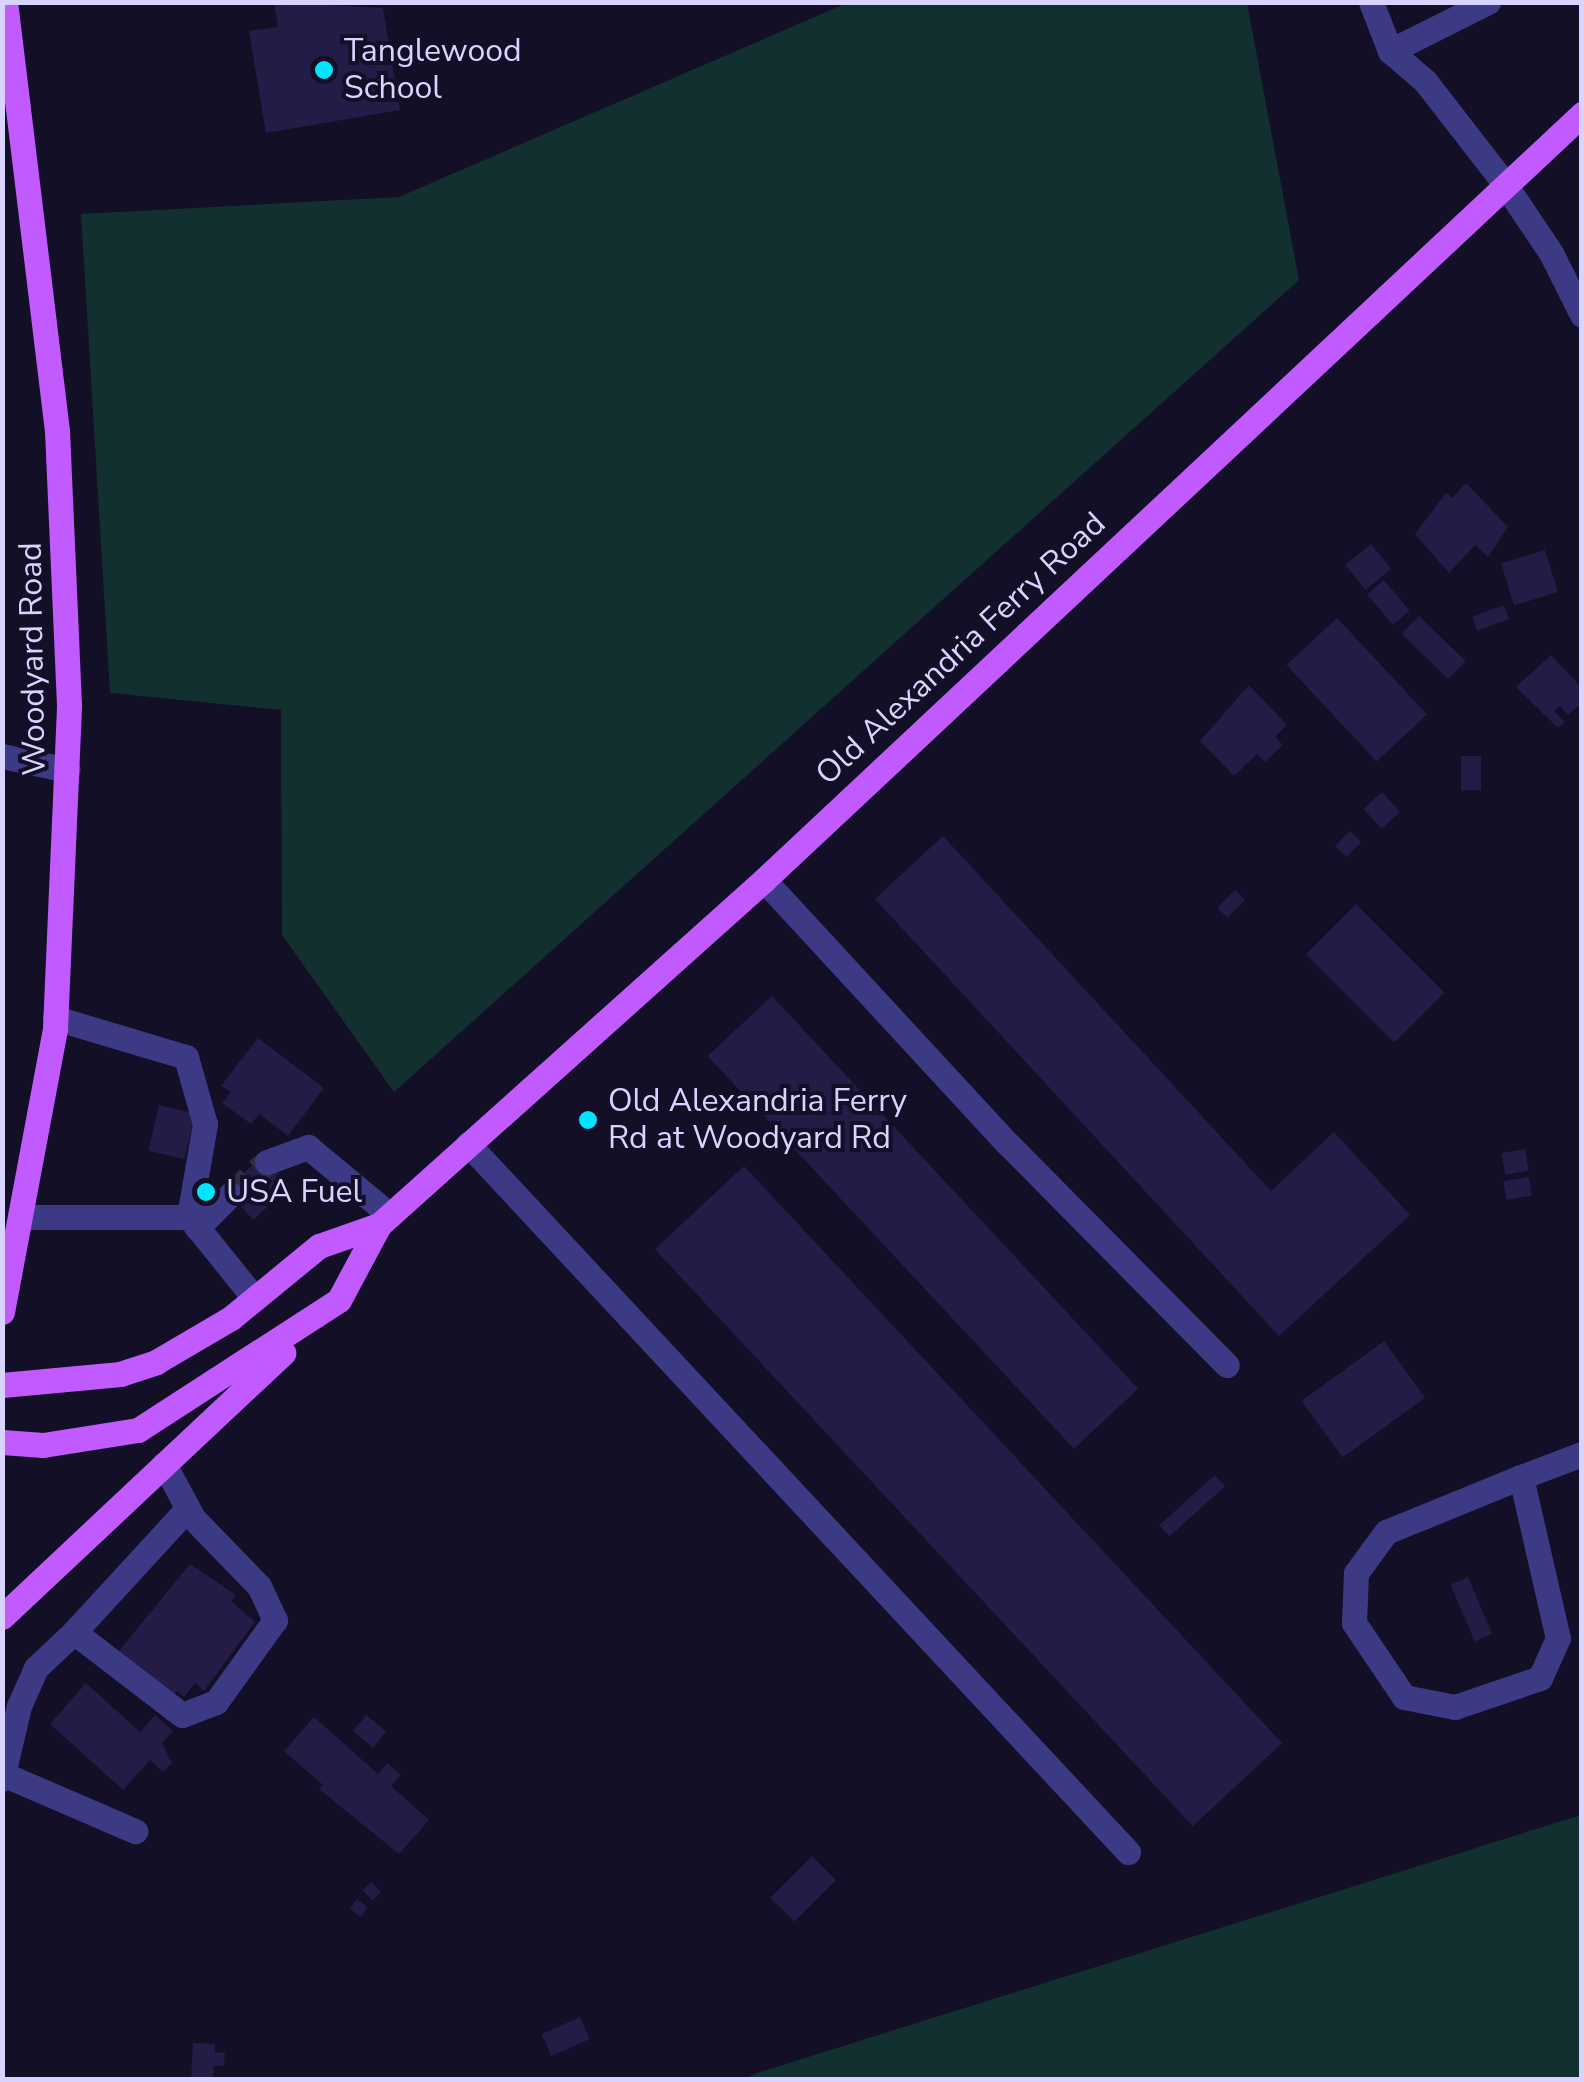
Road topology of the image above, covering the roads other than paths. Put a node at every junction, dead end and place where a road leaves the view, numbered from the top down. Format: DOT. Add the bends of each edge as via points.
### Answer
graph roads {
  1 [pos="6,2"];
  2 [pos="1371,2"];
  3 [pos="1488,2"];
  4 [pos="1390,51"];
  5 [pos="1582,114"];
  6 [pos="1504,183"];
  7 [pos="1582,315"];
  8 [pos="2,756"];
  9 [pos="68,770"];
  10 [pos="764,880"];
  11 [pos="55,1018"];
  12 [pos="468,1144"];
  13 [pos="268,1162"];
  14 [pos="230,1194"];
  15 [pos="22,1218"];
  16 [pos="385,1220"];
  17 [pos="193,1223"];
  18 [pos="254,1299"];
  19 [pos="339,1300"];
  20 [pos="2,1312"];
  21 [pos="1227,1365"];
  22 [pos="2,1385"];
  23 [pos="2,1442"];
  24 [pos="1582,1454"];
  25 [pos="164,1464"];
  26 [pos="1521,1477"];
  27 [pos="188,1508"];
  28 [pos="2,1617"];
  29 [pos="74,1632"];
  30 [pos="4,1777"];
  31 [pos="135,1831"];
  32 [pos="1128,1852"];
  1 -- 9 [label="main road, Woodyard Road" via="57,431"];
  2 -- 4 [label="street"];
  3 -- 4 [label="street"];
  4 -- 6 [label="street" via="1425,81"];
  5 -- 6 [label="main road, Old Alexandria Ferry Road"];
  6 -- 7 [label="street" via="1552,254"];
  6 -- 10 [label="main road, Old Alexandria Ferry Road"];
  8 -- 9 [label="street"];
  9 -- 11 [label="main road, Woodyard Road"];
  10 -- 12 [label="main road, Old Alexandria Ferry Road"];
  10 -- 21 [label="street" via="1008,1144"];
  11 -- 15 [label="main road, Woodyard Road"];
  11 -- 17 [label="street" via="186,1057 206,1124"];
  12 -- 16 [label="main road, Old Alexandria Ferry Road"];
  12 -- 32 [label="street"];
  13 -- 16 [label="street" via="294,1148 315,1150"];
  14 -- 17 [label="street"];
  15 -- 17 [label="street"];
  15 -- 20 [label="main road, Woodyard Road"];
  16 -- 18 [label="main road, Old Alexandria Ferry Road" via="319,1246"];
  16 -- 19 [label="main road, Old Alexandria Ferry Road"];
  17 -- 18 [label="street"];
  18 -- 22 [label="main road, Old Alexandria Ferry Road" via="189,1347 120,1374"];
  19 -- 23 [label="main road, Old Alexandria Ferry Road" via="138,1430 42,1445"];
  19 -- 25 [label="main road"];
  24 -- 26 [label="street"];
  25 -- 27 [label="street"];
  25 -- 28 [label="main road"];
  26 -- 26 [label="street" via="1386,1532 1356,1573 1354,1623 1404,1696 1455,1707 1540,1678 1558,1638"];
  27 -- 29 [label="street"];
  27 -- 29 [label="street" via="260,1586 275,1620 216,1702 182,1715"];
  29 -- 30 [label="street" via="36,1668 19,1706"];
  30 -- 31 [label="street"];
}
